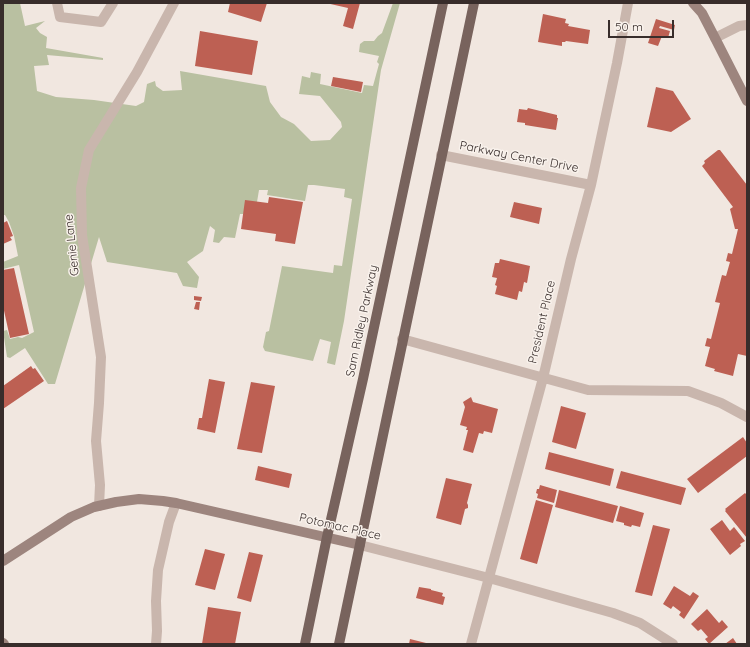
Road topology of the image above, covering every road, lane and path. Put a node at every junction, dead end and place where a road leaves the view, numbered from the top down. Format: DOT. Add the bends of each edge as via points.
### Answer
graph roads {
  1 [pos="57,3"];
  2 [pos="113,3"];
  3 [pos="174,3"];
  4 [pos="443,3"];
  5 [pos="474,3"];
  6 [pos="628,3"];
  7 [pos="693,3"];
  8 [pos="747,25"];
  9 [pos="716,38"];
  10 [pos="747,101"];
  11 [pos="441,155"];
  12 [pos="591,185"];
  13 [pos="402,340"];
  14 [pos="543,378"];
  15 [pos="747,417"];
  16 [pos="176,503"];
  17 [pos="100,506"];
  18 [pos="327,537"];
  19 [pos="360,545"];
  20 [pos="3,561"];
  21 [pos="489,578"];
  22 [pos="156,644"];
  23 [pos="305,644"];
  24 [pos="339,644"];
  25 [pos="472,644"];
  26 [pos="673,644"];
  1 -- 2 [label="street" via="60,17 101,22"];
  3 -- 17 [label="street, Genie Lane" via="138,72 89,150 81,188 82,235 101,357 96,442"];
  4 -- 18 [label="main road, Sam Ridley Parkway"];
  5 -- 11 [label="main road"];
  6 -- 12 [label="street, President Place"];
  7 -- 9 [label="street" via="702,13"];
  8 -- 9 [label="street" via="739,26"];
  9 -- 10 [label="street"];
  11 -- 12 [label="street, Parkway Center Drive"];
  11 -- 13 [label="main road"];
  12 -- 14 [label="street, President Place" via="570,258"];
  13 -- 14 [label="street"];
  13 -- 19 [label="main road"];
  14 -- 15 [label="street" via="588,390 688,391 721,403"];
  14 -- 21 [label="street, President Place"];
  16 -- 17 [label="street, Potomac Place" via="139,499"];
  16 -- 18 [label="street, Potomac Place"];
  16 -- 22 [label="street" via="158,570"];
  17 -- 20 [label="street, Potomac Place" via="71,517"];
  18 -- 19 [label="street, Potomac Place"];
  18 -- 23 [label="main road, Sam Ridley Parkway"];
  19 -- 21 [label="street, Potomac Place"];
  19 -- 24 [label="main road"];
  21 -- 25 [label="street, President Place"];
  21 -- 26 [label="street, Potomac Place" via="640,623"];
}
